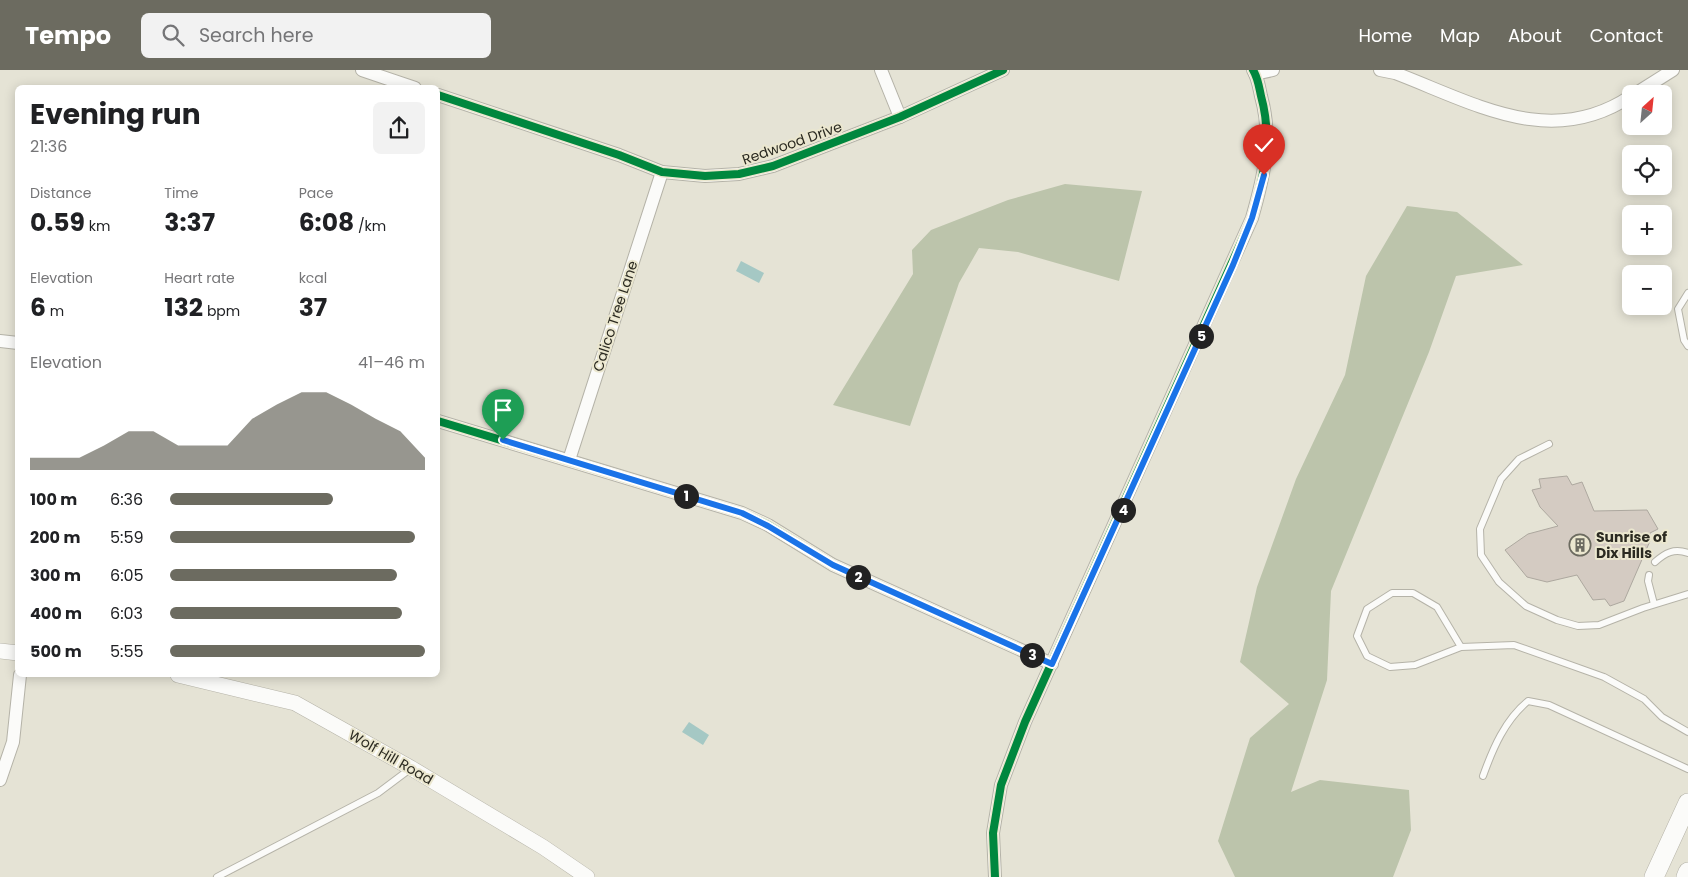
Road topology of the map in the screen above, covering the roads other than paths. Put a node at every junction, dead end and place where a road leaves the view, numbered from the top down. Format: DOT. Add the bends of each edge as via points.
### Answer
graph roads {
  1 [pos="362,70"];
  2 [pos="881,70"];
  3 [pos="1004,70"];
  4 [pos="1273,70"];
  5 [pos="1380,70"];
  6 [pos="1673,70"];
  7 [pos="1254,72"];
  8 [pos="406,85"];
  9 [pos="1649,85"];
  10 [pos="440,96"];
  11 [pos="1622,101"];
  12 [pos="900,116"];
  13 [pos="662,172"];
  14 [pos="1688,292"];
  15 [pos="0,342"];
  16 [pos="15,343"];
  17 [pos="1688,346"];
  18 [pos="440,421"];
  19 [pos="1549,444"];
  20 [pos="569,460"];
  21 [pos="1688,553"];
  22 [pos="1655,562"];
  23 [pos="1649,575"];
  24 [pos="1688,594"];
  25 [pos="1654,604"];
  26 [pos="1461,648"];
  27 [pos="0,651"];
  28 [pos="15,653"];
  29 [pos="1052,664"];
  30 [pos="20,677"];
  31 [pos="187,677"];
  32 [pos="1688,732"];
  33 [pos="410,768"];
  34 [pos="1688,769"];
  35 [pos="1483,776"];
  36 [pos="0,780"];
  37 [pos="1688,803"];
  38 [pos="1688,872"];
  39 [pos="217,877"];
  40 [pos="587,877"];
  41 [pos="995,877"];
  42 [pos="1654,877"];
  43 [pos="1686,877"];
  1 -- 8 [label="street"];
  2 -- 12 [label="street"];
  3 -- 12 [label="street, Redwood Drive"];
  4 -- 7 [label="street"];
  5 -- 11 [label="street" via="1522,120 1591,117"];
  6 -- 9 [label="street"];
  7 -- 29 [label="street" via="1265,109 1268,143 1264,175 1252,218"];
  10 -- 13 [label="street, Redwood Drive"];
  12 -- 13 [label="street, Redwood Drive" via="773,166 739,174 705,176"];
  13 -- 20 [label="street, Calico Tree Lane"];
  14 -- 17 [label="lane" via="1678,310"];
  15 -- 16 [label="street"];
  18 -- 20 [label="street"];
  19 -- 25 [label="lane" via="1519,459 1501,479 1480,529 1480,555 1498,582 1526,606 1578,626 1599,625"];
  20 -- 29 [label="street" via="742,513 833,565"];
  21 -- 22 [label="lane" via="1673,551"];
  23 -- 25 [label="lane"];
  24 -- 25 [label="lane"];
  26 -- 26 [label="lane" via="1415,666 1390,667 1367,656 1357,636 1367,609 1392,593 1413,593 1437,607"];
  26 -- 32 [label="lane" via="1514,645 1604,677 1644,698 1662,717"];
  27 -- 28 [label="street"];
  29 -- 41 [label="street" via="1000,785 993,833"];
  30 -- 36 [label="street" via="13,742"];
  31 -- 33 [label="street, Wolf Hill Road" via="295,702"];
  33 -- 39 [label="lane" via="378,793"];
  33 -- 40 [label="street, Wolf Hill Road"];
  34 -- 35 [label="lane" via="1549,705 1528,701 1513,713"];
  37 -- 42 [label="main road"];
  38 -- 43 [label="main road"];
}
